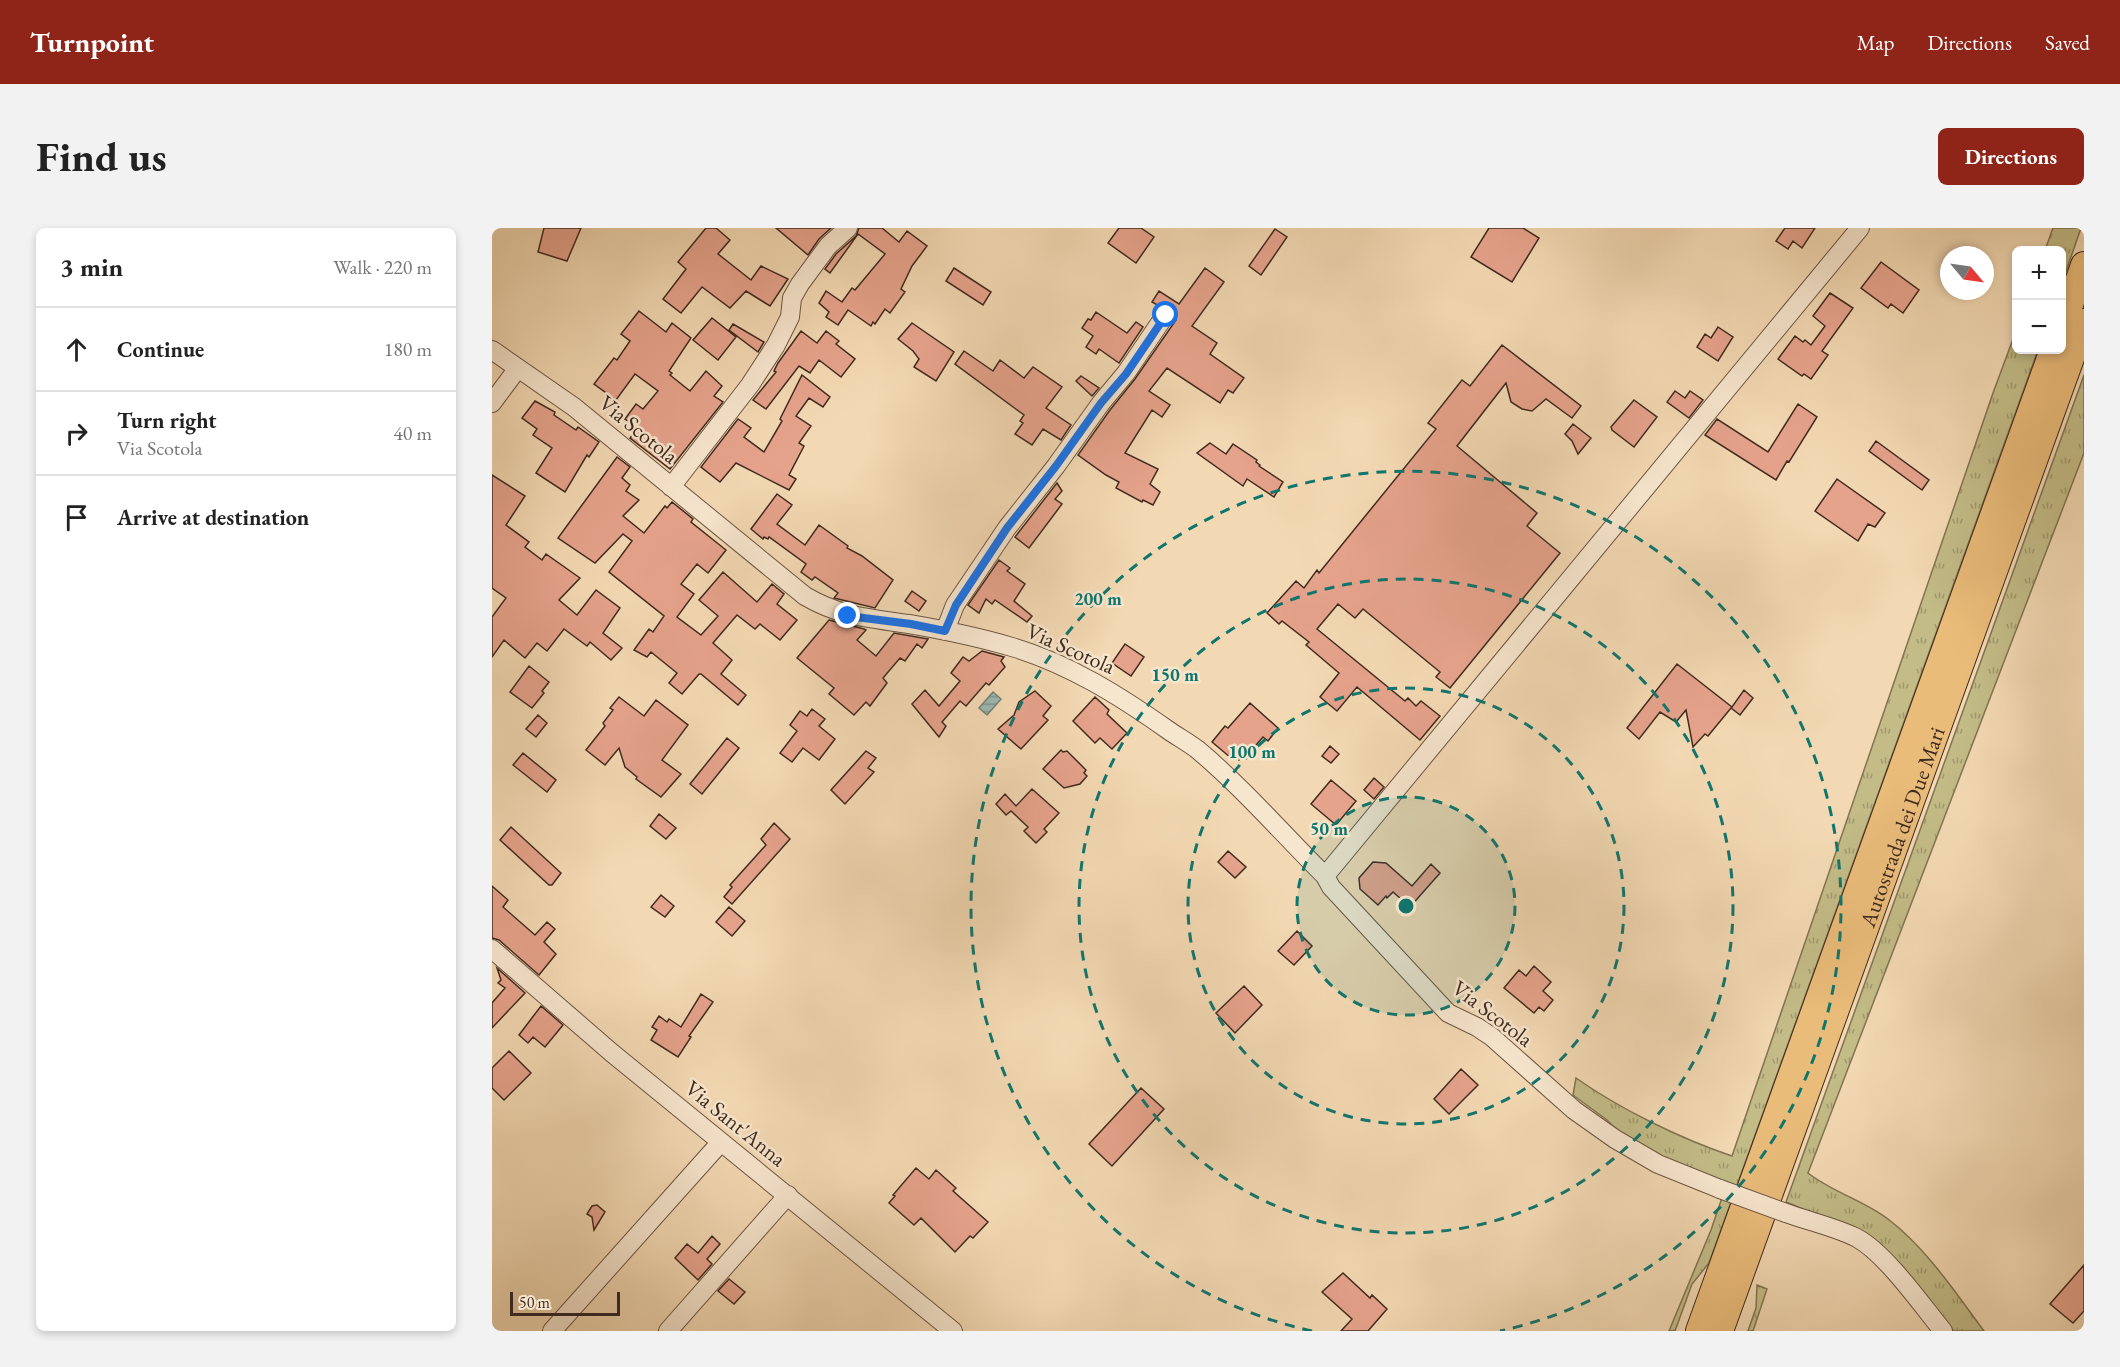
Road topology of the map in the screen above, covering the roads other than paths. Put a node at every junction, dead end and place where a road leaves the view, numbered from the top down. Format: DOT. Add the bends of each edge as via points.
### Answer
graph roads {
  1 [pos="848,228"];
  2 [pos="1860,228"];
  3 [pos="2084,265"];
  4 [pos="2066,314"];
  5 [pos="1166,315"];
  6 [pos="2084,322"];
  7 [pos="492,350"];
  8 [pos="2052,354"];
  9 [pos="518,368"];
  10 [pos="492,403"];
  11 [pos="671,487"];
  12 [pos="945,631"];
  13 [pos="1325,876"];
  14 [pos="492,950"];
  15 [pos="721,1142"];
  16 [pos="788,1196"];
  17 [pos="552,1331"];
  18 [pos="668,1331"];
  19 [pos="953,1331"];
  20 [pos="1699,1331"];
  21 [pos="1720,1331"];
  22 [pos="1943,1331"];
  1 -- 11 [label="street" via="809,270 792,298 790,317 776,345"];
  2 -- 13 [label="street"];
  3 -- 4 [label="highway"];
  5 -- 12 [label="street" via="1126,374 1007,528 956,605"];
  6 -- 21 [label="highway, Autostrada dei Due Mari"];
  7 -- 9 [label="street, Via Scotola"];
  8 -- 20 [label="highway, Autostrada dei Due Mari"];
  9 -- 10 [label="street"];
  9 -- 11 [label="street, Via Scotola" via="574,407"];
  11 -- 12 [label="street, Via Scotola" via="805,596 824,607 848,616"];
  12 -- 13 [label="street, Via Scotola" via="1036,654 1097,683 1144,713 1197,749"];
  13 -- 22 [label="street, Via Scotola, bridge" via="1448,1013 1492,1038 1574,1110 1658,1164 1857,1238 1904,1283"];
  14 -- 15 [label="street, Via Sant'Anna"];
  15 -- 16 [label="street, Via Sant'Anna"];
  15 -- 17 [label="street"];
  16 -- 18 [label="street"];
  16 -- 19 [label="street, Via Sant'Anna"];
}
